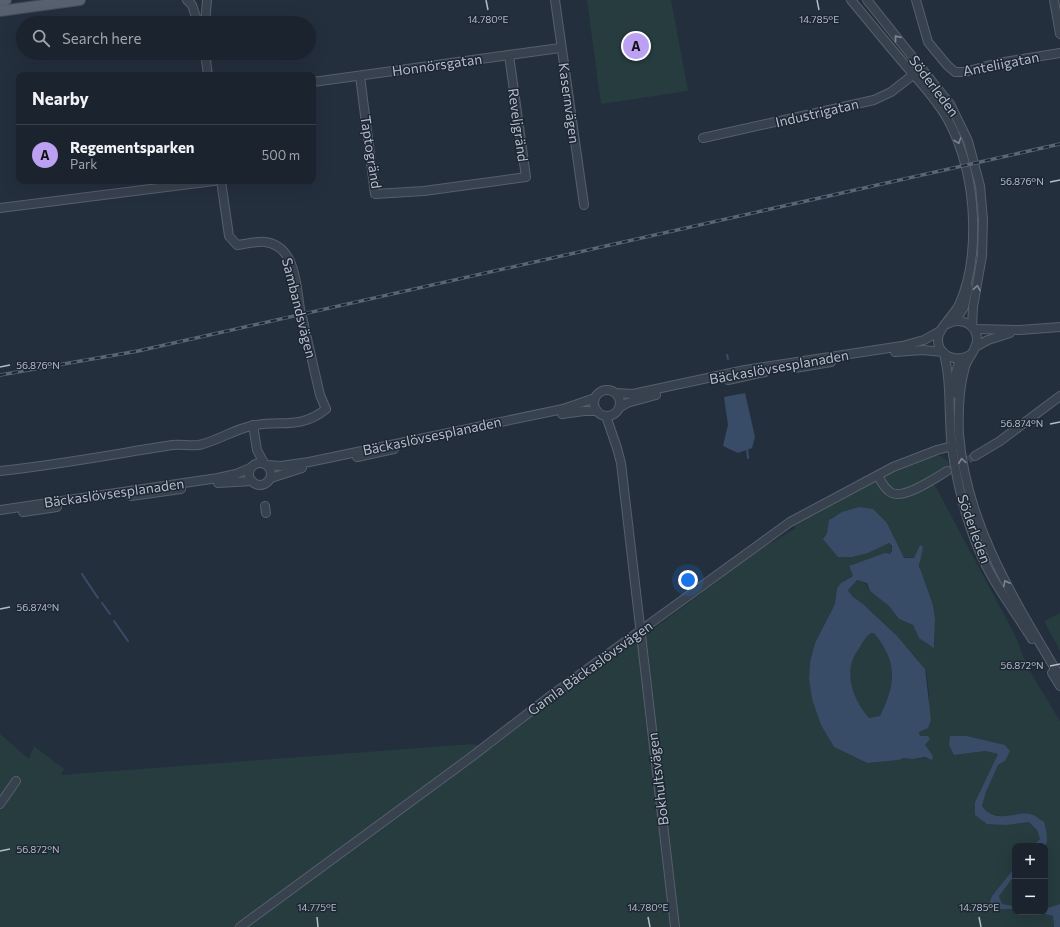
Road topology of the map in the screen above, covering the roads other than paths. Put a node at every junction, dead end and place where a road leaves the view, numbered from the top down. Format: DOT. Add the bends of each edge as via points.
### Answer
graph roads {
  1 [pos="6,0"];
  2 [pos="80,0"];
  3 [pos="187,0"];
  4 [pos="207,0"];
  5 [pos="555,0"];
  6 [pos="851,0"];
  7 [pos="867,0"];
  8 [pos="916,0"];
  9 [pos="1054,0"];
  10 [pos="0,1"];
  11 [pos="0,11"];
  12 [pos="196,16"];
  13 [pos="206,16"];
  14 [pos="1060,34"];
  15 [pos="560,48"];
  16 [pos="1060,53"];
  17 [pos="509,55"];
  18 [pos="206,60"];
  19 [pos="922,68"];
  20 [pos="208,72"];
  21 [pos="914,74"];
  22 [pos="360,76"];
  23 [pos="316,82"];
  24 [pos="703,138"];
  25 [pos="190,184"];
  26 [pos="221,184"];
  27 [pos="413,190"];
  28 [pos="584,205"];
  29 [pos="0,208"];
  30 [pos="968,276"];
  31 [pos="956,320"];
  32 [pos="947,324"];
  33 [pos="1060,327"];
  34 [pos="973,328"];
  35 [pos="1020,330"];
  36 [pos="940,331"];
  37 [pos="975,347"];
  38 [pos="944,353"];
  39 [pos="970,355"];
  40 [pos="962,359"];
  41 [pos="615,393"];
  42 [pos="1060,396"];
  43 [pos="595,398"];
  44 [pos="597,411"];
  45 [pos="616,411"];
  46 [pos="606,416"];
  47 [pos="252,425"];
  48 [pos="612,432"];
  49 [pos="959,433"];
  50 [pos="956,445"];
  51 [pos="257,450"];
  52 [pos="975,456"];
  53 [pos="265,464"];
  54 [pos="252,466"];
  55 [pos="0,471"];
  56 [pos="947,471"];
  57 [pos="878,476"];
  58 [pos="271,478"];
  59 [pos="252,482"];
  60 [pos="0,510"];
  61 [pos="0,516"];
  62 [pos="641,631"];
  63 [pos="1060,677"];
  64 [pos="1060,686"];
  65 [pos="16,781"];
  66 [pos="0,804"];
  67 [pos="240,927"];
  68 [pos="675,927"];
  1 -- 10 [label="main road"];
  2 -- 11 [label="main road"];
  3 -- 12 [label="street" via="192,5"];
  4 -- 13 [label="street"];
  5 -- 15 [label="street, Kasernvägen"];
  6 -- 21 [label="street, Söderleden"];
  19 -- 7 [label="street, Söderleden, one-way"];
  8 -- 16 [label="street, Anteliigatan" via="928,42 955,72"];
  9 -- 14 [label="street"];
  15 -- 17 [label="street, Honnörsgatan"];
  15 -- 28 [label="street, Kasernvägen"];
  17 -- 22 [label="street, Honnörsgatan"];
  17 -- 27 [label="street, Reveljgränd" via="526,177"];
  18 -- 20 [label="street"];
  19 -- 21 [label="street, Industrigatan"];
  34 -- 19 [label="street, Söderleden, one-way" via="973,307 983,245 980,186 961,122"];
  21 -- 24 [label="street, Industrigatan" via="891,92 874,100"];
  21 -- 30 [label="street, Söderleden, one-way" via="945,114 962,155 969,183 973,218 973,244"];
  22 -- 23 [label="street, Honnörsgatan"];
  22 -- 27 [label="street, Taptogränd" via="375,194"];
  25 -- 29 [label="street"];
  26 -- 47 [label="street, Sambandsvägen, bridge" via="229,236 237,245 264,242 273,244 284,250 291,264 320,395 326,409 306,422"];
  30 -- 31 [label="street, Söderleden" via="967,300"];
  30 -- 32 [label="street, Söderleden" via="958,305"];
  31 -- 32 [label="street, Söderleden"];
  31 -- 34 [label="street" via="965,322"];
  32 -- 36 [label="street, Söderleden"];
  33 -- 35 [label="street"];
  34 -- 35 [label="street"];
  34 -- 37 [label="street, Söderleden" via="977,336"];
  35 -- 37 [label="street" via="995,337"];
  36 -- 38 [label="street, Söderleden" via="938,340"];
  36 -- 41 [label="street, Bäckaslövsesplanaden" via="924,340 902,346 745,370 633,394"];
  37 -- 39 [label="street, Söderleden"];
  38 -- 40 [label="street" via="955,359"];
  38 -- 45 [label="street, Bäckaslövsesplanaden" via="923,350 899,352 762,373 657,395 627,403"];
  38 -- 50 [label="street, Söderleden" via="949,377 950,428"];
  39 -- 40 [label="street"];
  39 -- 49 [label="street, Söderleden" via="961,386"];
  40 -- 49 [label="street, Söderleden" via="958,364 956,383"];
  41 -- 43 [label="street, Bäckaslövsesplanaden" via="603,391"];
  41 -- 45 [label="street" via="619,401"];
  42 -- 52 [label="street" via="1000,441"];
  43 -- 44 [label="street" via="594,405"];
  43 -- 53 [label="street, Bäckaslövsesplanaden" via="563,409 309,462 281,466"];
  44 -- 46 [label="street"];
  44 -- 58 [label="street, Bäckaslövsesplanaden" via="584,410 520,423 299,469"];
  45 -- 46 [label="street, Bäckaslövsesplanaden"];
  45 -- 48 [label="street"];
  46 -- 48 [label="street, Bokhultsvägen"];
  47 -- 51 [label="street"];
  47 -- 55 [label="street" via="199,445 174,445"];
  48 -- 62 [label="street, Bokhultsvägen" via="621,464"];
  49 -- 50 [label="street, Söderleden"];
  50 -- 57 [label="street, Gamla Bäckaslövsvägen" via="920,456"];
  63 -- 50 [label="street, Söderleden, one-way" via="1010,591 990,550 967,489"];
  50 -- 64 [label="street, Söderleden" via="964,509 980,551 999,587"];
  51 -- 53 [label="street"];
  51 -- 54 [label="street"];
  53 -- 54 [label="street, Bäckaslövsesplanaden"];
  53 -- 58 [label="street" via="271,470"];
  54 -- 59 [label="street" via="249,476"];
  54 -- 60 [label="street, Bäckaslövsesplanaden" via="223,477"];
  56 -- 57 [label="street" via="900,494 886,489"];
  57 -- 62 [label="street, Gamla Bäckaslövsvägen" via="790,522"];
  58 -- 59 [label="street, Bäckaslövsesplanaden" via="266,484"];
  59 -- 61 [label="street, Bäckaslövsesplanaden" via="217,483"];
  62 -- 67 [label="street, Gamla Bäckaslövsvägen"];
  62 -- 68 [label="street, Bokhultsvägen"];
  65 -- 66 [label="street"];
}
